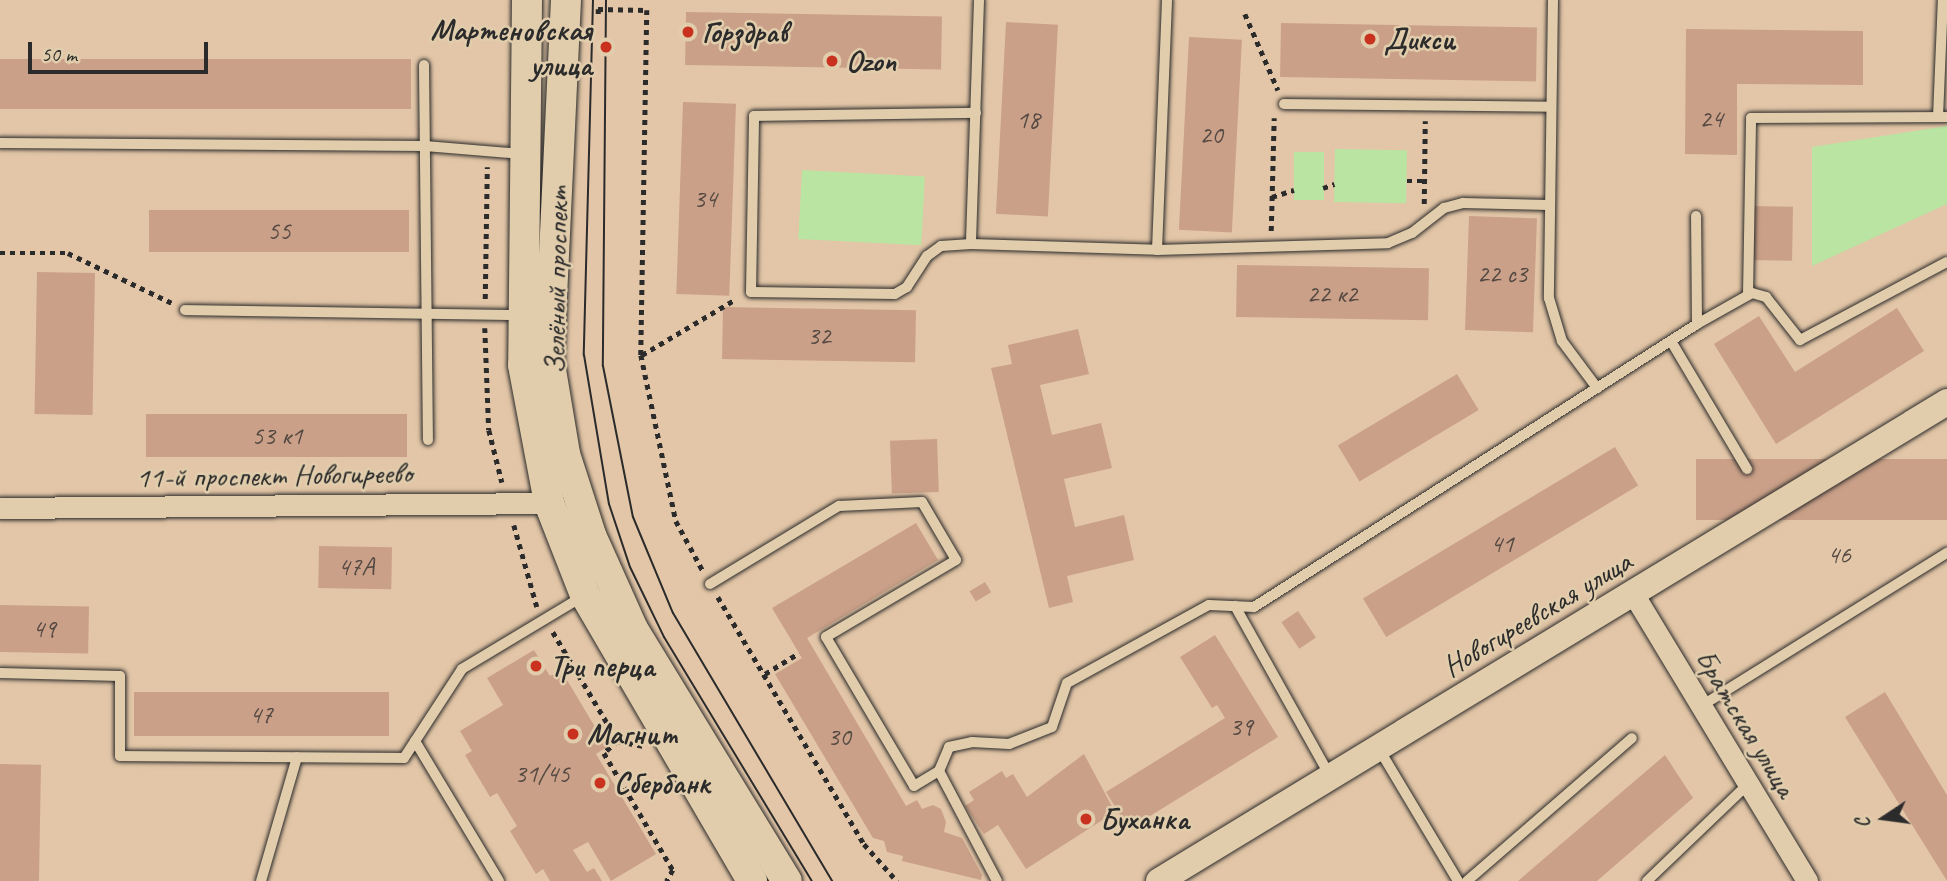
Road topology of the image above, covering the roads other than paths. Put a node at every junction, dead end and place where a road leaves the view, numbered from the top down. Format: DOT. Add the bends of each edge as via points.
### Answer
graph roads {
  1 [pos="527,0"];
  2 [pos="566,0"];
  3 [pos="979,0"];
  4 [pos="1167,0"];
  5 [pos="1553,0"];
  6 [pos="1943,0"];
  7 [pos="424,65"];
  8 [pos="1284,104"];
  9 [pos="1551,107"];
  10 [pos="976,113"];
  11 [pos="1942,117"];
  12 [pos="0,143"];
  13 [pos="425,145"];
  14 [pos="526,154"];
  15 [pos="1549,205"];
  16 [pos="1696,216"];
  17 [pos="971,244"];
  18 [pos="1157,250"];
  19 [pos="1947,262"];
  20 [pos="1748,295"];
  21 [pos="185,310"];
  22 [pos="427,314"];
  23 [pos="523,315"];
  24 [pos="1697,324"];
  25 [pos="1671,341"];
  26 [pos="1597,388"];
  27 [pos="1947,401"];
  28 [pos="428,440"];
  29 [pos="1747,469"];
  30 [pos="549,503"];
  31 [pos="0,508"];
  32 [pos="1947,553"];
  33 [pos="710,584"];
  34 [pos="1634,595"];
  35 [pos="585,596"];
  36 [pos="1235,606"];
  37 [pos="0,673"];
  38 [pos="1701,706"];
  39 [pos="1632,737"];
  40 [pos="415,741"];
  41 [pos="1377,747"];
  42 [pos="297,757"];
  43 [pos="939,771"];
  44 [pos="1330,776"];
  45 [pos="1748,784"];
  46 [pos="1651,880"];
  47 [pos="261,881"];
  48 [pos="499,881"];
  49 [pos="752,881"];
  50 [pos="787,881"];
  51 [pos="998,881"];
  52 [pos="1159,881"];
  53 [pos="1458,881"];
  54 [pos="1467,881"];
  55 [pos="1807,881"];
  1 -- 14 [label="main road, Зелёный проспект"];
  2 -- 50 [label="main road, Зелёный проспект" via="549,358 565,454 591,535 633,629"];
  3 -- 10 [label="lane"];
  4 -- 18 [label="lane"];
  5 -- 9 [label="lane"];
  6 -- 11 [label="lane"];
  7 -- 13 [label="lane"];
  8 -- 9 [label="lane"];
  9 -- 15 [label="lane"];
  10 -- 17 [label="lane"];
  10 -- 17 [label="lane" via="754,116 751,292 895,294 907,287 927,256 941,246"];
  11 -- 20 [label="lane" via="1751,118"];
  12 -- 13 [label="lane"];
  13 -- 14 [label="lane"];
  13 -- 22 [label="lane"];
  14 -- 23 [label="main road, Зелёный проспект"];
  15 -- 18 [label="lane" via="1444,208 1388,243"];
  15 -- 26 [label="lane" via="1551,316 1562,341"];
  16 -- 24 [label="lane"];
  17 -- 18 [label="lane"];
  19 -- 20 [label="lane" via="1800,340 1766,297"];
  20 -- 24 [label="lane"];
  21 -- 22 [label="lane"];
  22 -- 23 [label="lane"];
  22 -- 28 [label="lane"];
  23 -- 30 [label="main road, Зелёный проспект" via="523,365"];
  24 -- 25 [label="lane"];
  25 -- 26 [label="lane"];
  25 -- 29 [label="lane"];
  26 -- 36 [label="lane" via="1254,607"];
  27 -- 34 [label="street, Новогиреевская улица"];
  30 -- 31 [label="street, 11-й проспект Новогиреево"];
  30 -- 35 [label="main road, Зелёный проспект"];
  32 -- 38 [label="lane"];
  33 -- 43 [label="lane" via="839,506 922,502 956,560 826,637 914,786"];
  34 -- 38 [label="street, Братская улица"];
  34 -- 41 [label="street, Новогиреевская улица"];
  35 -- 40 [label="lane" via="462,669"];
  35 -- 49 [label="main road, Зелёный проспект"];
  36 -- 43 [label="lane" via="1209,605 1067,683 1052,727 1009,744 972,742 949,747"];
  36 -- 44 [label="lane"];
  37 -- 42 [label="lane" via="120,676 120,756"];
  38 -- 45 [label="street, Братская улица"];
  39 -- 54 [label="lane"];
  40 -- 42 [label="lane" via="404,758"];
  40 -- 48 [label="lane"];
  41 -- 44 [label="street, Новогиреевская улица"];
  41 -- 53 [label="lane"];
  42 -- 47 [label="lane"];
  43 -- 51 [label="lane"];
  44 -- 52 [label="street, Новогиреевская улица"];
  45 -- 46 [label="lane"];
  45 -- 55 [label="street, Братская улица"];
}
